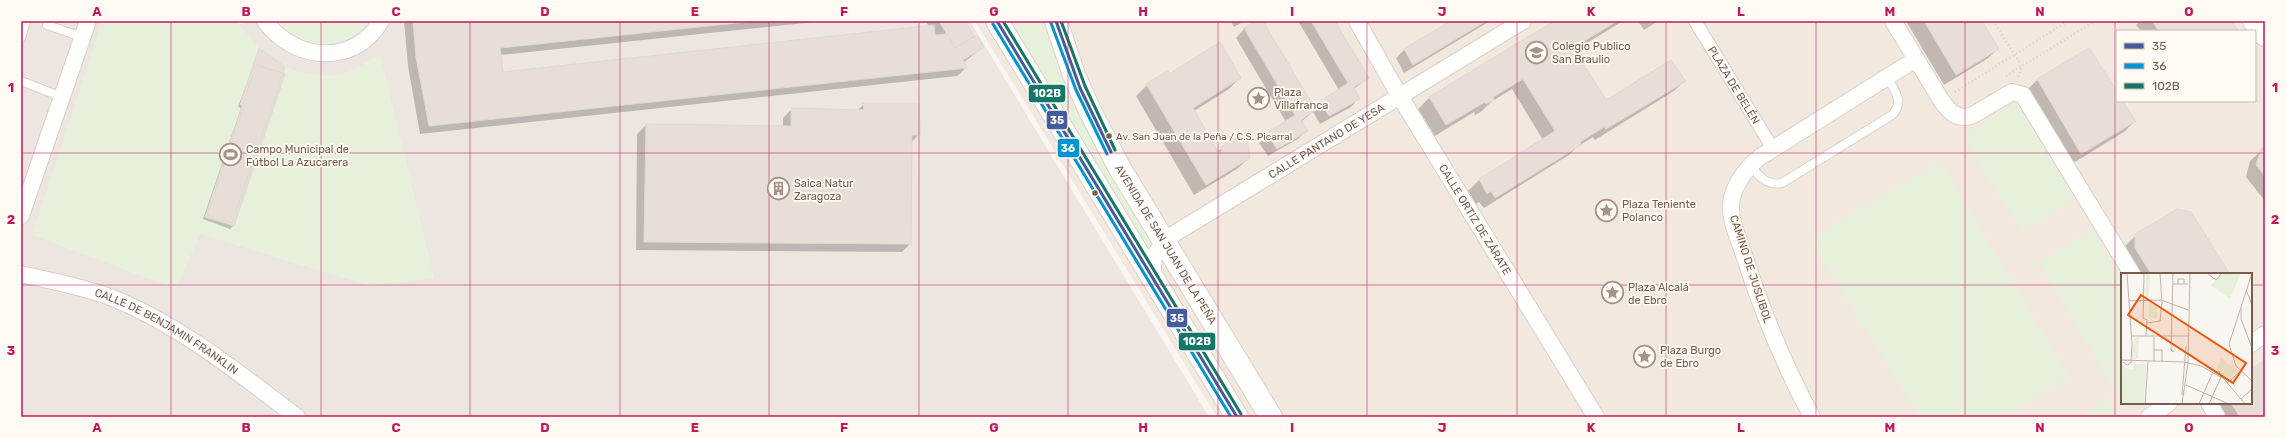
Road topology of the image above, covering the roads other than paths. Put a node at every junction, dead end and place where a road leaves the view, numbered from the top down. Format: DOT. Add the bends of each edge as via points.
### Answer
graph roads {
  1 [pos="26,21"];
  2 [pos="88,21"];
  3 [pos="265,21"];
  4 [pos="381,21"];
  5 [pos="997,21"];
  6 [pos="1056,21"];
  7 [pos="1357,21"];
  8 [pos="1522,21"];
  9 [pos="1695,21"];
  10 [pos="1893,21"];
  11 [pos="2254,21"];
  12 [pos="47,25"];
  13 [pos="2265,35"];
  14 [pos="82,37"];
  15 [pos="21,38"];
  16 [pos="1916,59"];
  17 [pos="1887,77"];
  18 [pos="21,81"];
  19 [pos="1399,95"];
  20 [pos="62,97"];
  21 [pos="1773,149"];
  22 [pos="1751,165"];
  23 [pos="21,216"];
  24 [pos="1164,240"];
  25 [pos="2131,273"];
  26 [pos="21,274"];
  27 [pos="1152,276"];
  28 [pos="2265,334"];
  29 [pos="2252,343"];
  30 [pos="2167,404"];
  31 [pos="2210,404"];
  32 [pos="297,417"];
  33 [pos="1237,417"];
  34 [pos="1271,417"];
  35 [pos="1596,417"];
  36 [pos="1812,417"];
  37 [pos="2149,417"];
  38 [pos="2217,417"];
  1 -- 15 [label="lane"];
  2 -- 14 [label="street"];
  3 -- 4 [label="street" via="273,32 290,45 306,51 323,53 335,53 357,44 374,31"];
  5 -- 27 [label="main road"];
  6 -- 24 [label="main road, AVENIDA DE SAN JUAN DE LA PEÑA" via="1074,75 1090,111 1119,167"];
  7 -- 19 [label="street, CALLE ORTIZ DE ZÁRATE"];
  8 -- 19 [label="street, CALLE PANTANO DE YESA"];
  9 -- 21 [label="street, PLAZA DE BELÉN"];
  10 -- 16 [label="street"];
  11 -- 13 [label="main road"];
  12 -- 14 [label="lane"];
  14 -- 20 [label="street"];
  16 -- 17 [label="street, CAMINO DE JUSLIBOL"];
  16 -- 25 [label="street" via="1941,100 1956,115 1968,117 2015,91 2026,98"];
  17 -- 21 [label="street, CAMINO DE JUSLIBOL"];
  17 -- 22 [label="lane" via="1899,98 1898,108 1892,114 1782,183 1771,184 1764,180"];
  18 -- 20 [label="lane"];
  19 -- 24 [label="street, CALLE PANTANO DE YESA"];
  19 -- 35 [label="street, CALLE ORTIZ DE ZÁRATE"];
  20 -- 23 [label="street"];
  21 -- 22 [label="street, CAMINO DE JUSLIBOL"];
  22 -- 36 [label="street, CAMINO DE JUSLIBOL" via="1735,191 1731,204 1734,224 1761,306 1799,394"];
  24 -- 27 [label="street, CALLE PANTANO DE YESA" via="1154,257"];
  24 -- 34 [label="main road, AVENIDA DE SAN JUAN DE LA PEÑA"];
  26 -- 32 [label="street, CALLE DE BENJAMIN FRANKLIN" via="120,300 180,332"];
  27 -- 33 [label="main road"];
  28 -- 29 [label="street"];
  30 -- 37 [label="street"];
  31 -- 38 [label="street"];
}
